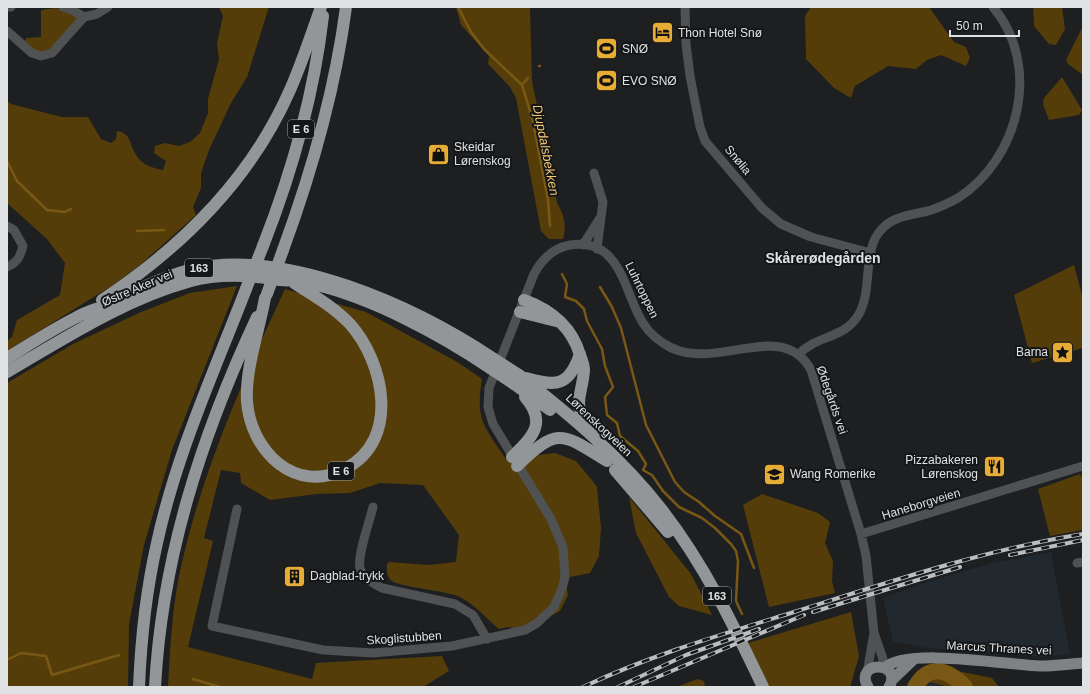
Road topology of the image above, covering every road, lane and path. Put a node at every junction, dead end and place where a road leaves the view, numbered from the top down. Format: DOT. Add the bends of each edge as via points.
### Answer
graph roads {
  1 [pos="7,7"];
  2 [pos="11,7"];
  3 [pos="63,7"];
  4 [pos="108,7"];
  5 [pos="322,7"];
  6 [pos="346,7"];
  7 [pos="685,7"];
  8 [pos="993,7"];
  9 [pos="84,17"];
  10 [pos="7,31"];
  11 [pos="594,173"];
  12 [pos="601,215"];
  13 [pos="7,226"];
  14 [pos="583,245"];
  15 [pos="597,249"];
  16 [pos="871,253"];
  17 [pos="7,267"];
  18 [pos="327,280"];
  19 [pos="291,281"];
  20 [pos="338,292"];
  21 [pos="266,296"];
  22 [pos="524,300"];
  23 [pos="520,312"];
  24 [pos="79,316"];
  25 [pos="561,322"];
  26 [pos="580,354"];
  27 [pos="480,355"];
  28 [pos="798,355"];
  29 [pos="7,358"];
  30 [pos="7,372"];
  31 [pos="516,380"];
  32 [pos="609,458"];
  33 [pos="515,461"];
  34 [pos="1083,466"];
  35 [pos="373,507"];
  36 [pos="238,509"];
  37 [pos="862,534"];
  38 [pos="874,633"];
  39 [pos="487,639"];
  40 [pos="913,660"];
  41 [pos="1083,663"];
  42 [pos="884,667"];
  43 [pos="865,681"];
  44 [pos="890,685"];
  45 [pos="138,687"];
  46 [pos="155,687"];
  47 [pos="755,687"];
  48 [pos="763,687"];
  1 -- 2 [label="street"];
  3 -- 9 [label="street"];
  4 -- 9 [label="street" via="97,14"];
  5 -- 24 [label="highway" via="290,90 271,128 239,176 209,211 171,248"];
  5 -- 45 [label="highway, E 6, bridge" via="316,66 284,190 193,427 158,536 142,627"];
  6 -- 21 [label="highway, E 6, bridge" via="336,70 319,139 302,196"];
  7 -- 16 [label="street, Snølia" via="690,76 705,141 762,208 782,224 811,237"];
  8 -- 16 [label="street" via="1013,40 1020,67 1020,98 1009,135 979,181 958,198 939,207 891,222 877,235"];
  9 -- 10 [label="street" via="52,53 41,56 32,53"];
  11 -- 12 [label="street" via="602,194"];
  12 -- 14 [label="street"];
  12 -- 15 [label="street"];
  13 -- 17 [label="street" via="14,230 23,246 20,257"];
  14 -- 15 [label="street, Luhrtoppen"];
  14 -- 22 [label="street, Luhrtoppen" via="561,248 548,255 534,274"];
  15 -- 28 [label="street, Luhrtoppen" via="610,257 619,268 646,327 669,347 684,353 700,355 776,346"];
  16 -- 28 [label="street" via="865,299 853,323 839,333 813,342"];
  18 -- 24 [label="highway, Østre Aker vei / 163" via="268,266 203,268 149,284"];
  18 -- 27 [label="highway, Lørenskogveien / 163" via="412,312"];
  19 -- 20 [label="highway, Østre Aker vei / 163" via="312,283"];
  19 -- 21 [label="highway, E 6" via="325,302 350,324 365,345 376,370 382,406 379,426 366,452 346,469 317,476 289,471 271,458 254,434 247,402 248,374"];
  19 -- 30 [label="highway, Østre Aker vei / 163" via="231,275 173,286 90,324"];
  20 -- 27 [label="highway, Lørenskogveien / 163" via="409,321"];
  21 -- 46 [label="highway, E 6" via="223,396 180,522 163,598"];
  22 -- 23 [label="street, Luhrtoppen"];
  22 -- 25 [label="highway" via="548,311"];
  23 -- 25 [label="highway"];
  23 -- 33 [label="street, Luhrtoppen" via="493,378 488,397 493,424"];
  24 -- 29 [label="highway, Østre Aker vei / 163"];
  25 -- 26 [label="highway" via="571,332"];
  26 -- 31 [label="highway" via="573,373 566,380 558,383"];
  26 -- 32 [label="highway" via="584,368 578,398 579,409"];
  27 -- 31 [label="highway, Lørenskogveien / 163, bridge"];
  28 -- 37 [label="street, Ødegårds vei" via="811,370"];
  31 -- 32 [label="highway, Lørenskogveien / 163" via="568,415"];
  31 -- 33 [label="highway" via="534,408 537,420 530,438"];
  32 -- 33 [label="highway" via="573,440 557,437"];
  32 -- 47 [label="highway, Lørenskogveien / 163" via="665,527 694,568 727,626"];
  32 -- 48 [label="highway, Lørenskogveien / 163" via="662,510 703,571"];
  33 -- 39 [label="street, Skoglistubben" via="560,538 565,578 554,607 542,619 525,630"];
  34 -- 37 [label="street, Haneborgveien"];
  35 -- 39 [label="street" via="360,559 363,574 382,588 455,604 473,615"];
  36 -- 39 [label="street, Skoglistubben" via="212,626 323,650 373,653 452,646"];
  37 -- 38 [label="street"];
  38 -- 42 [label="street"];
  38 -- 43 [label="street"];
  40 -- 41 [label="main road, Marcus Thranes vei" via="932,657 1042,666"];
  40 -- 42 [label="main road, Marcus Thranes vei" via="892,663"];
  40 -- 44 [label="main road"];
  42 -- 43 [label="main road, Marcus Thranes vei" via="876,666"];
  42 -- 44 [label="main road" via="889,672"];
}
